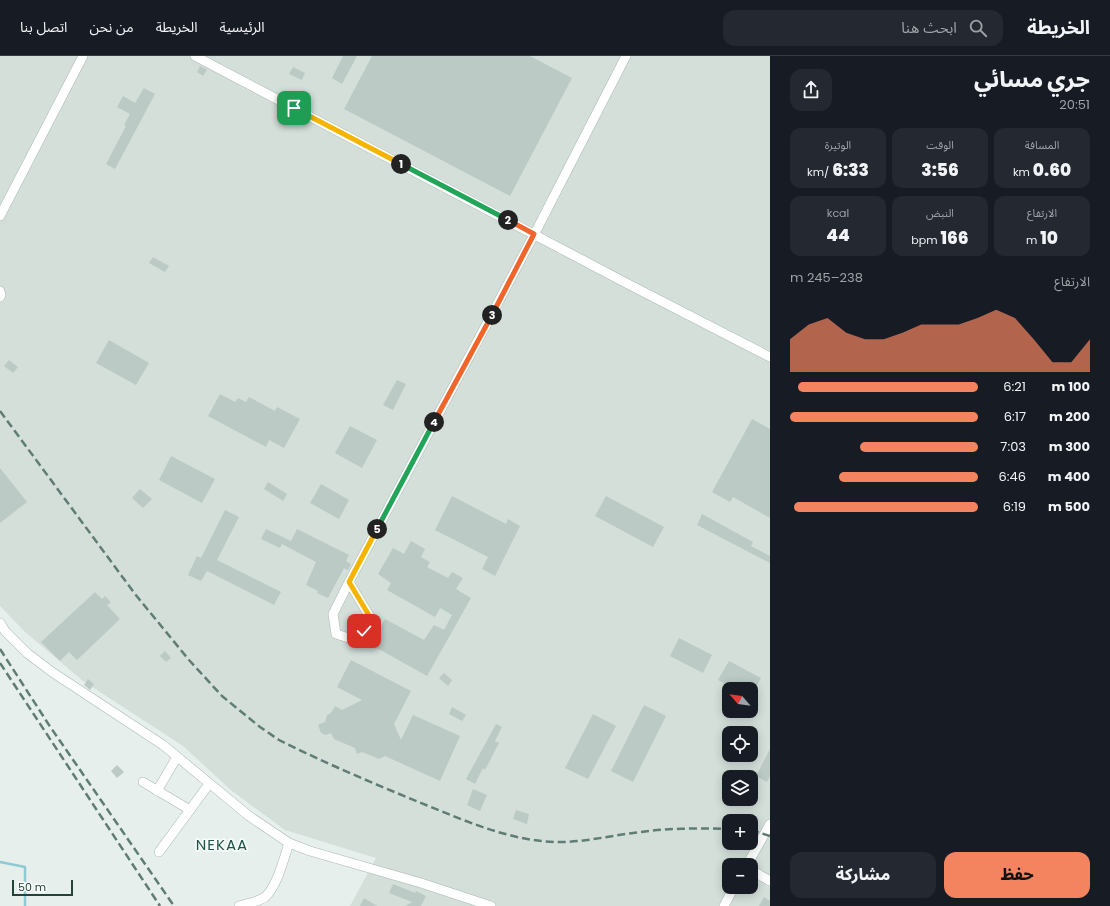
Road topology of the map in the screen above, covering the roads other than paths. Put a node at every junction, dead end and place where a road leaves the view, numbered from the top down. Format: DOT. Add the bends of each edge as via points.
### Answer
graph roads {
  1 [pos="83,56"];
  2 [pos="195,56"];
  3 [pos="626,56"];
  4 [pos="0,216"];
  5 [pos="534,234"];
  6 [pos="0,291"];
  7 [pos="0,297"];
  8 [pos="770,357"];
  9 [pos="349,582"];
  10 [pos="0,623"];
  11 [pos="177,758"];
  12 [pos="143,782"];
  13 [pos="209,784"];
  14 [pos="157,791"];
  15 [pos="190,810"];
  16 [pos="770,824"];
  17 [pos="289,843"];
  18 [pos="159,852"];
  19 [pos="751,858"];
  20 [pos="758,874"];
  21 [pos="770,881"];
  22 [pos="730,894"];
  23 [pos="239,906"];
  24 [pos="491,906"];
  25 [pos="724,906"];
  1 -- 4 [label="street"];
  2 -- 5 [label="street"];
  3 -- 5 [label="street"];
  5 -- 8 [label="street"];
  5 -- 9 [label="street"];
  6 -- 7 [label="street"];
  9 -- 9 [label="street" via="370,617 364,631 355,640 336,634 333,614"];
  10 -- 11 [label="street" via="27,653 163,745"];
  11 -- 13 [label="street"];
  11 -- 14 [label="street"];
  12 -- 14 [label="street"];
  13 -- 15 [label="street"];
  13 -- 17 [label="street" via="249,816"];
  14 -- 15 [label="street"];
  15 -- 18 [label="street"];
  16 -- 19 [label="street"];
  17 -- 23 [label="street" via="273,887 254,903"];
  17 -- 24 [label="street"];
  20 -- 21 [label="street"];
  22 -- 25 [label="street"];
}
